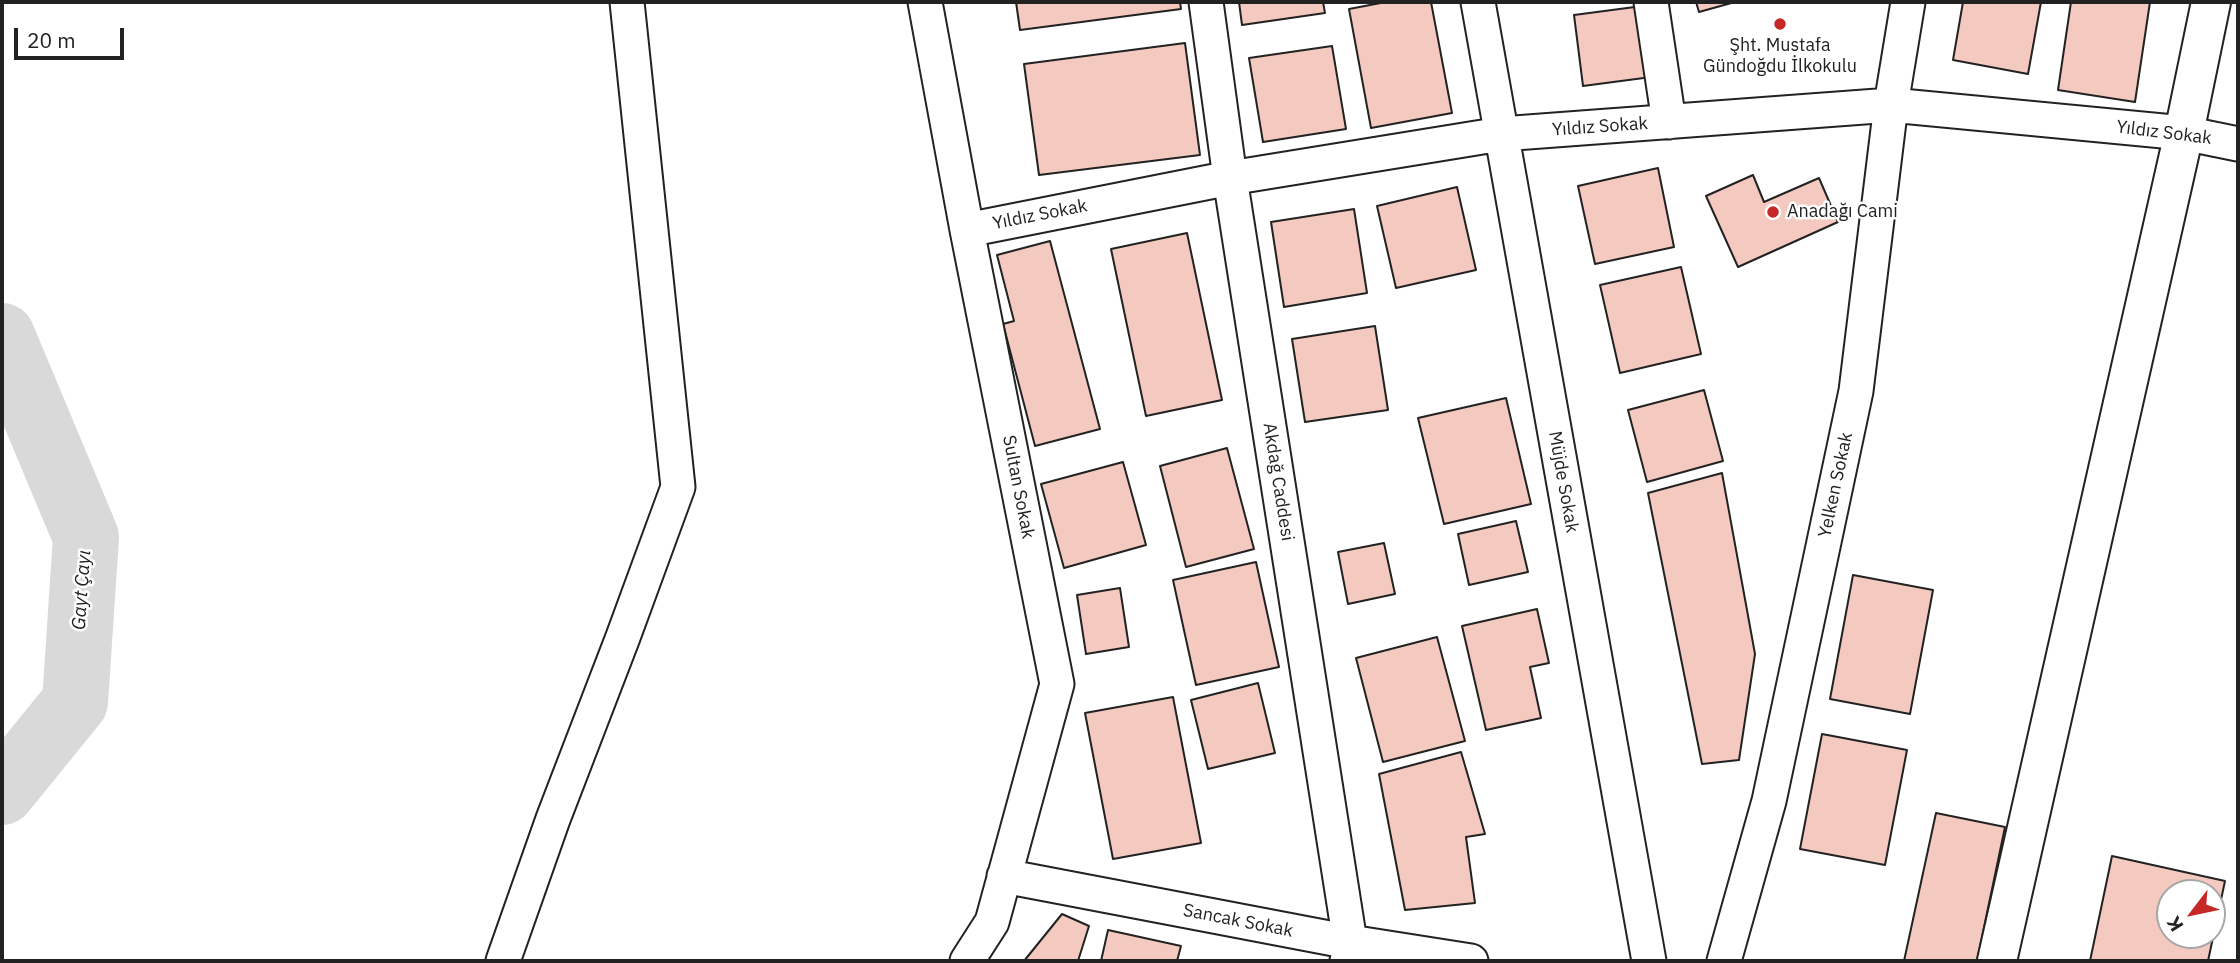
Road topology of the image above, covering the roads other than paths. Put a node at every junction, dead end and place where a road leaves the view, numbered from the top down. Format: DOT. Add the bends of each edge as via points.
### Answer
graph roads {
  1 [pos="626,2"];
  2 [pos="925,2"];
  3 [pos="1206,2"];
  4 [pos="1478,2"];
  5 [pos="1651,2"];
  6 [pos="1908,2"];
  7 [pos="2211,2"];
  8 [pos="1891,105"];
  9 [pos="1669,121"];
  10 [pos="2185,133"];
  11 [pos="1500,134"];
  12 [pos="2238,144"];
  13 [pos="1230,177"];
  14 [pos="967,230"];
  15 [pos="1004,876"];
  16 [pos="1348,952"];
  17 [pos="503,961"];
  18 [pos="967,961"];
  19 [pos="1471,961"];
  20 [pos="1649,961"];
  21 [pos="1724,961"];
  22 [pos="1997,961"];
  1 -- 17 [label="street" via="678,487"];
  2 -- 14 [label="street, Sultan Sokak"];
  3 -- 13 [label="street, Akdağ Caddesi"];
  4 -- 11 [label="street, Müjde Sokak"];
  5 -- 9 [label="street"];
  6 -- 8 [label="street, Yelken Sokak"];
  7 -- 10 [label="street"];
  8 -- 9 [label="street, Yıldız Sokak"];
  8 -- 10 [label="street, Yıldız Sokak"];
  8 -- 21 [label="street, Yelken Sokak" via="1856,391 1769,802"];
  9 -- 11 [label="street, Yıldız Sokak"];
  10 -- 12 [label="street, Yıldız Sokak"];
  10 -- 22 [label="street"];
  11 -- 13 [label="street, Yıldız Sokak"];
  11 -- 20 [label="street, Müjde Sokak"];
  13 -- 14 [label="street, Yıldız Sokak"];
  13 -- 16 [label="street, Akdağ Caddesi"];
  14 -- 15 [label="street, Sultan Sokak" via="1057,684"];
  15 -- 16 [label="street, Sancak Sokak"];
  15 -- 18 [label="street, Sultan Sokak" via="992,922"];
  16 -- 19 [label="street, Sancak Sokak"];
}
